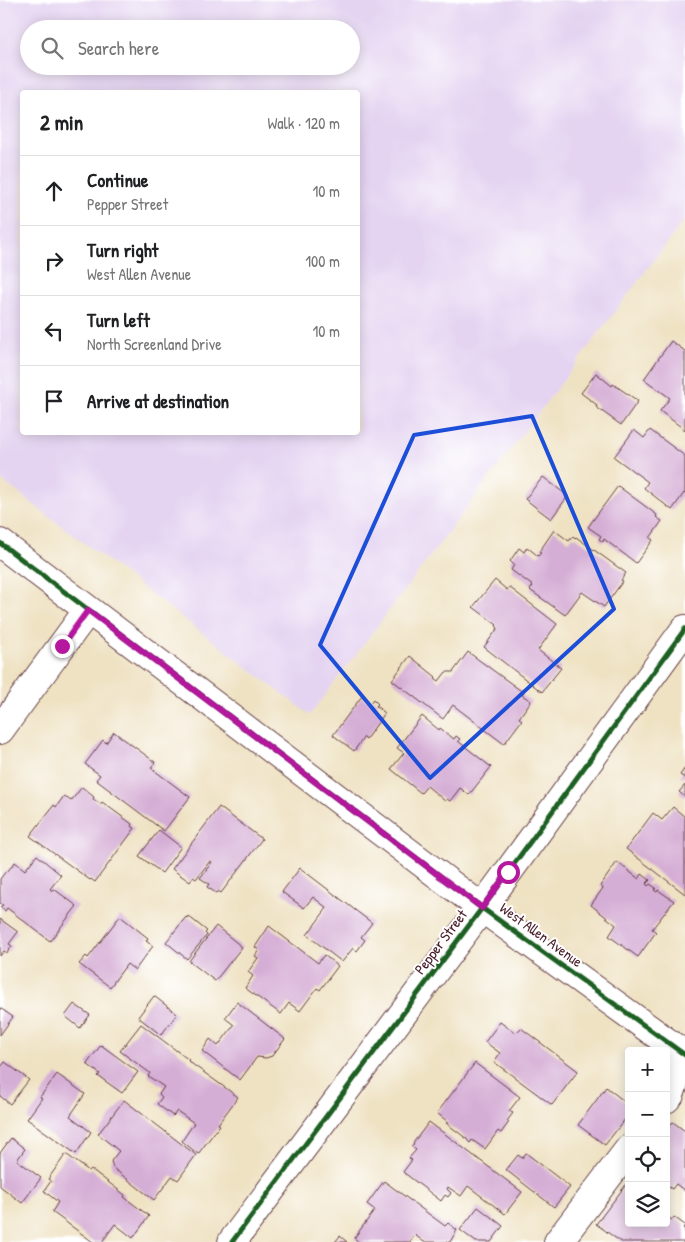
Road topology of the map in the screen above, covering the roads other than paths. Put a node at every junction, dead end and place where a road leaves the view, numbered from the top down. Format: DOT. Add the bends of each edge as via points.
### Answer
graph roads {
  1 [pos="0,543"];
  2 [pos="88,610"];
  3 [pos="685,629"];
  4 [pos="0,730"];
  5 [pos="482,908"];
  6 [pos="685,1054"];
  7 [pos="670,1095"];
  8 [pos="625,1154"];
  9 [pos="232,1242"];
  10 [pos="558,1242"];
  1 -- 2 [label="street, West Allen Avenue"];
  2 -- 4 [label="street"];
  2 -- 5 [label="street, West Allen Avenue"];
  3 -- 5 [label="street, Pepper Street"];
  5 -- 6 [label="street, West Allen Avenue"];
  5 -- 9 [label="street, Pepper Street"];
  6 -- 7 [label="street"];
  8 -- 10 [label="street"];
}
